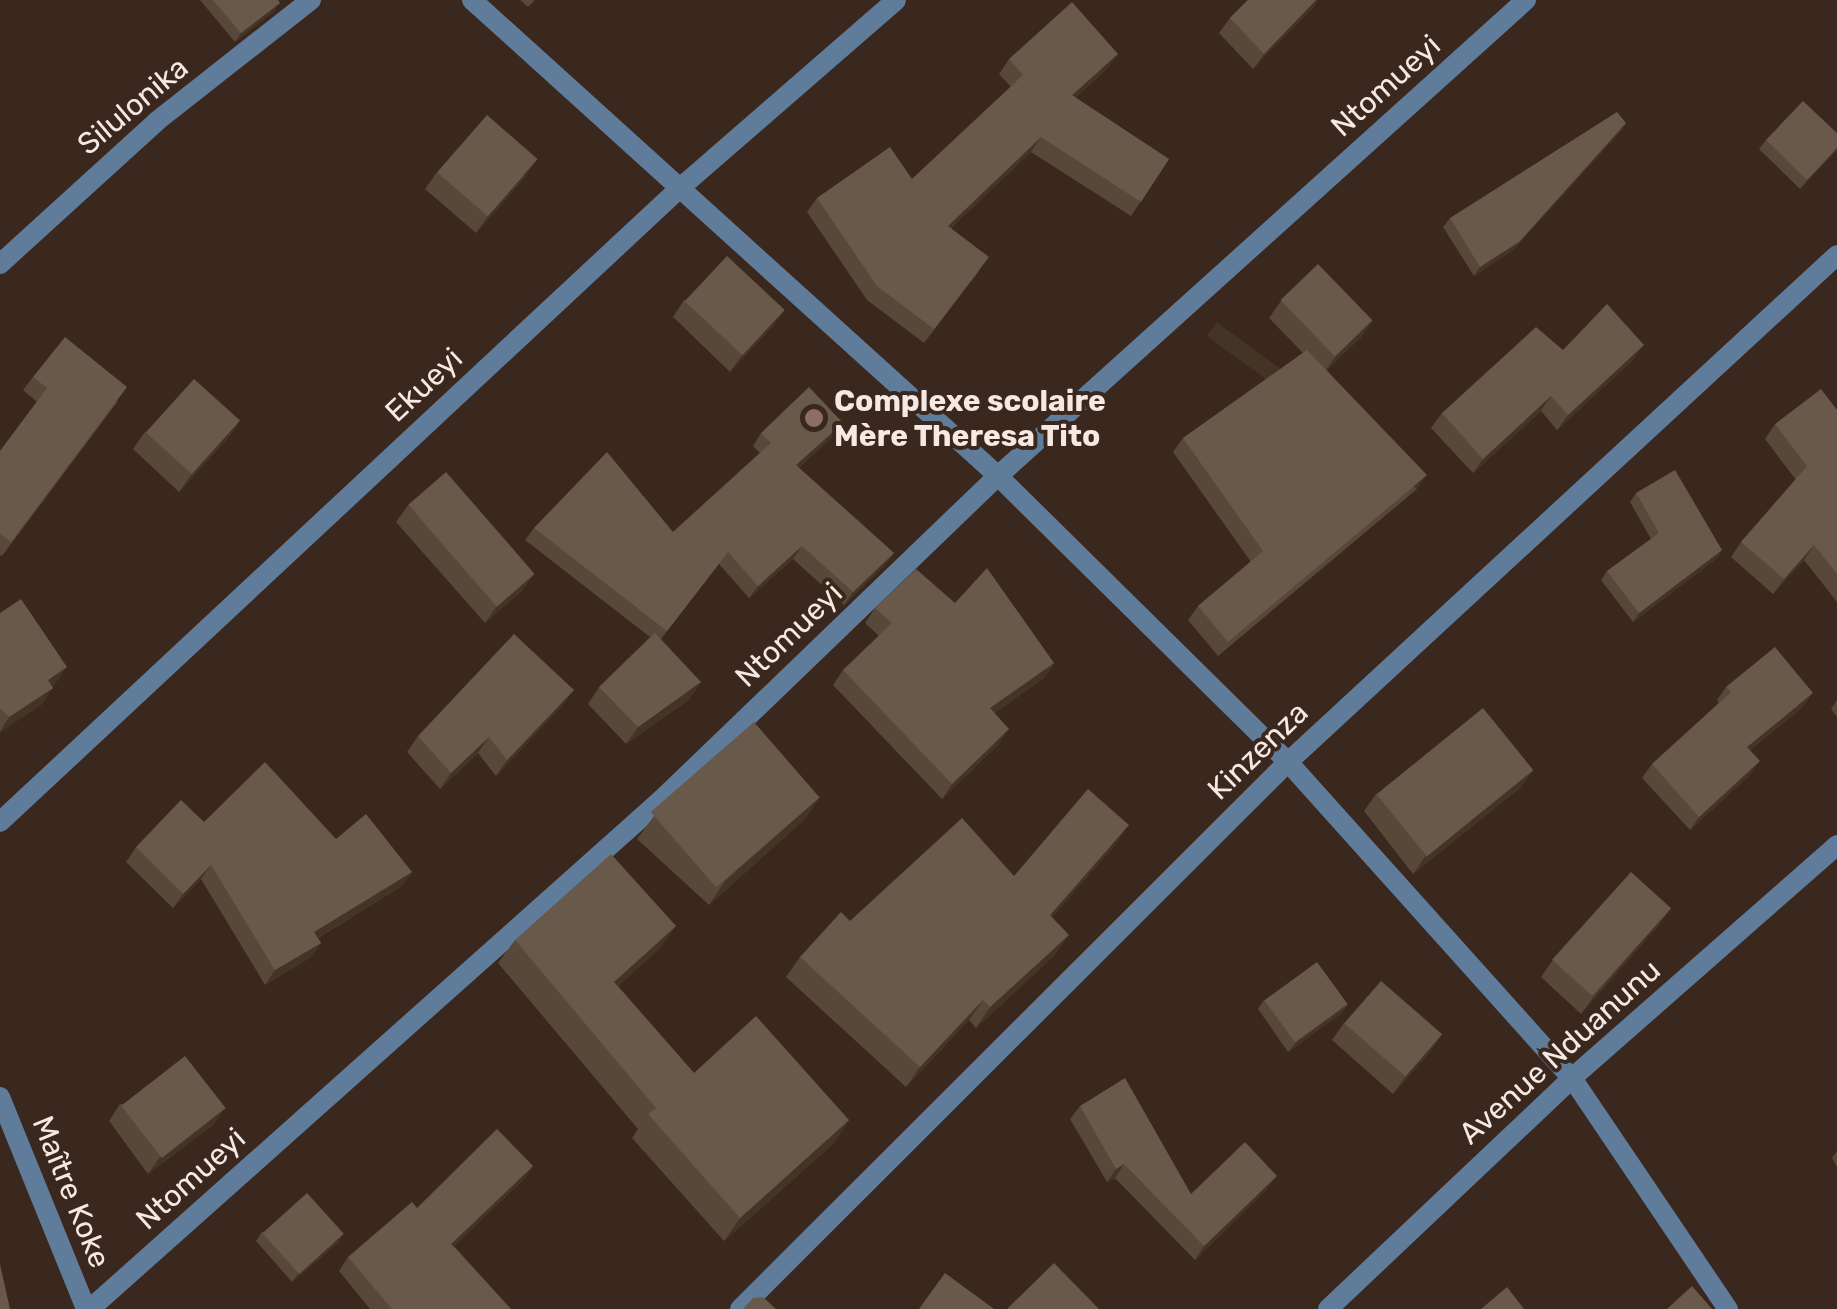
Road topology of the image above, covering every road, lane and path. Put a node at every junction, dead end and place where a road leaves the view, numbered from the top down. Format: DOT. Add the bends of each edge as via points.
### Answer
graph roads {
  1 [pos="311,0"];
  2 [pos="472,0"];
  3 [pos="896,0"];
  4 [pos="1526,0"];
  5 [pos="680,188"];
  6 [pos="1837,255"];
  7 [pos="0,264"];
  8 [pos="998,476"];
  9 [pos="1288,762"];
  10 [pos="0,822"];
  11 [pos="1837,846"];
  12 [pos="1572,1078"];
  13 [pos="0,1097"];
  14 [pos="88,1309"];
  15 [pos="740,1309"];
  16 [pos="1328,1309"];
  17 [pos="1728,1309"];
  1 -- 7 [label="street, Silulonika" via="157,121"];
  2 -- 5 [label="street"];
  3 -- 5 [label="street, Ekueyi"];
  4 -- 8 [label="street, Ntomueyi"];
  5 -- 8 [label="street"];
  5 -- 10 [label="street, Ekueyi"];
  6 -- 9 [label="street, Kinzenza"];
  8 -- 9 [label="street"];
  8 -- 14 [label="street, Ntomueyi" via="662,799"];
  9 -- 12 [label="street"];
  9 -- 15 [label="street, Kinzenza"];
  11 -- 12 [label="street, Avenue Nduanunu"];
  12 -- 16 [label="street, Avenue Nduanunu"];
  12 -- 17 [label="street"];
  13 -- 14 [label="street, Maître Koke"];
}
